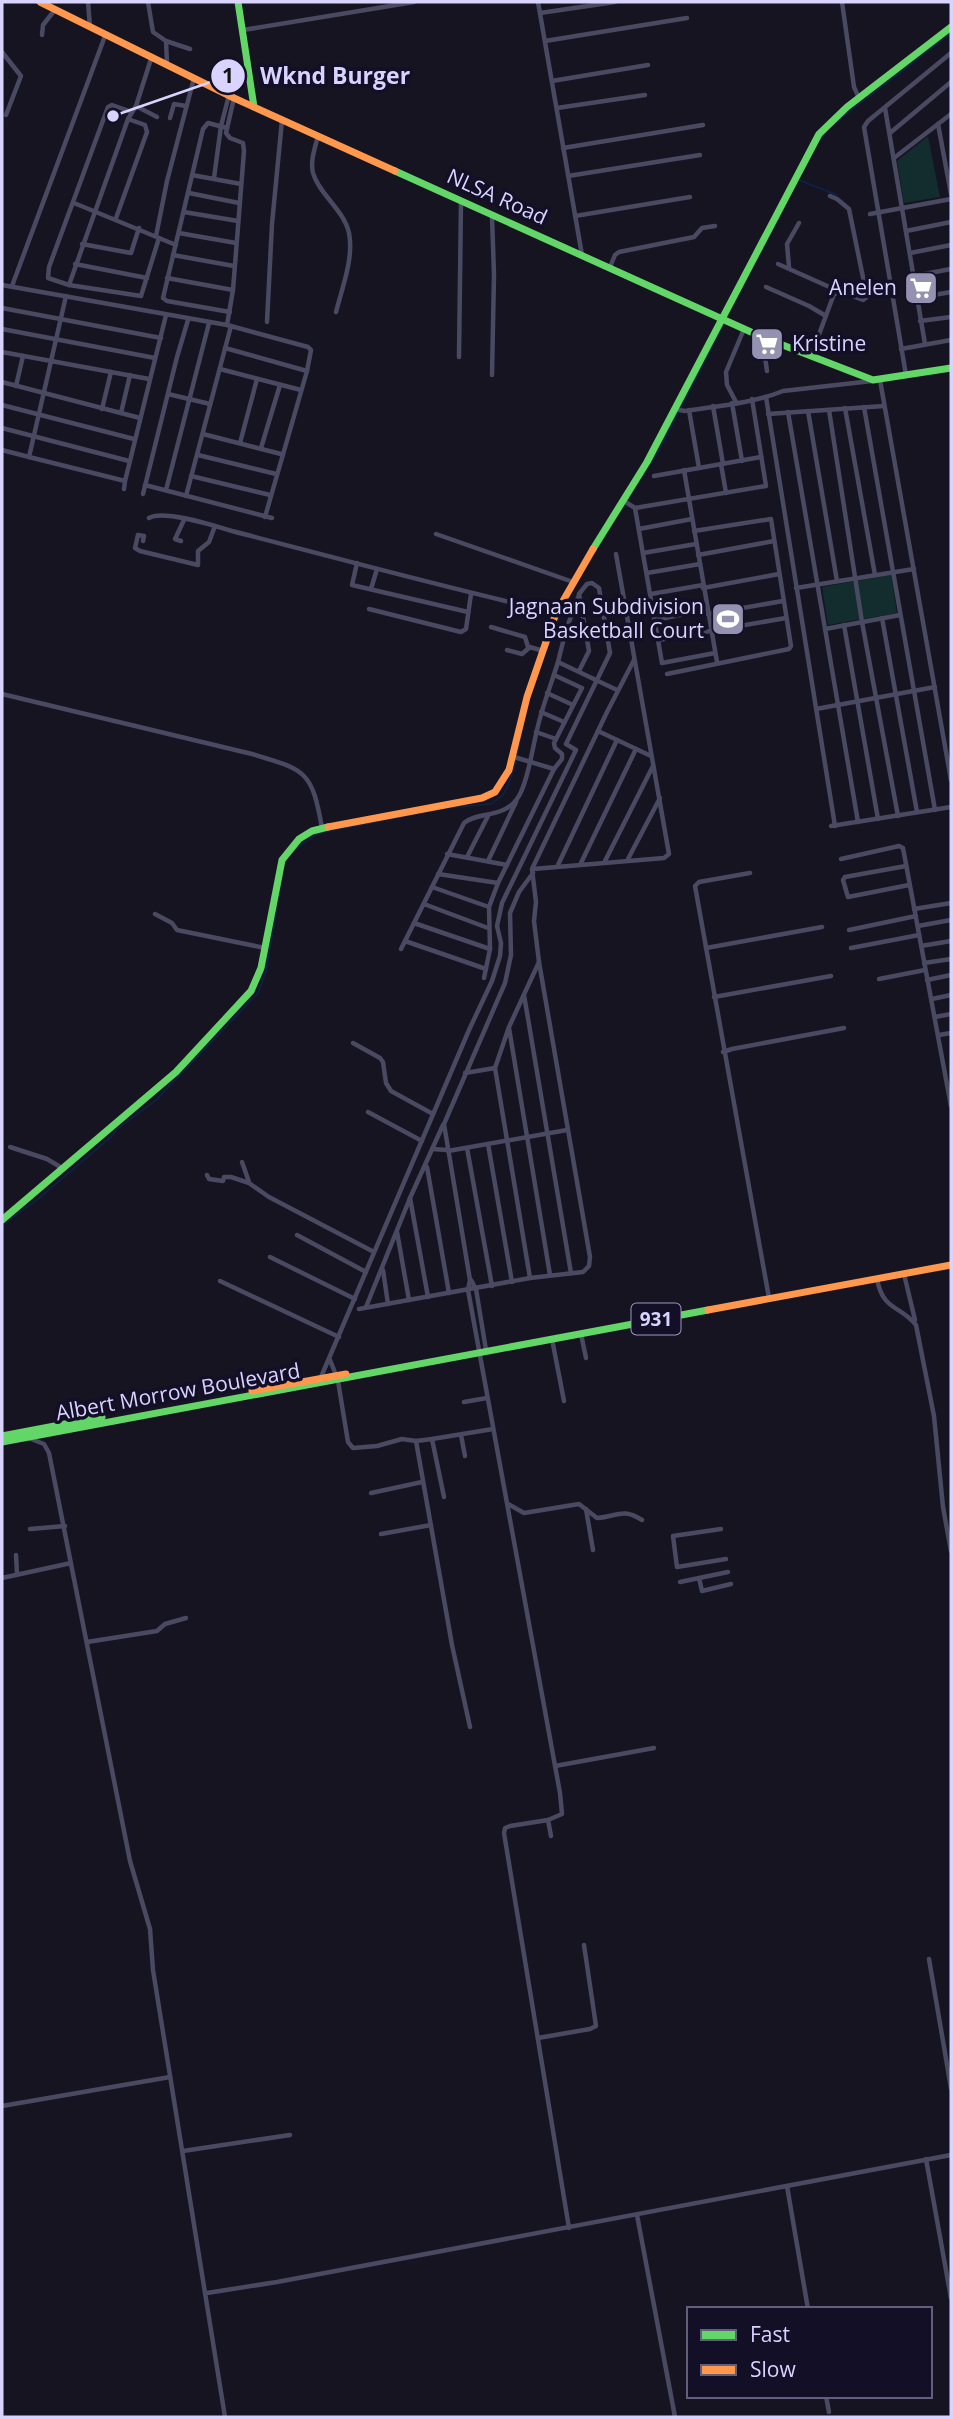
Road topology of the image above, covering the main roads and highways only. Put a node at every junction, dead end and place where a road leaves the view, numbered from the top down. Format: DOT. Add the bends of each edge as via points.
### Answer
graph roads {
  1 [pos="40,2"];
  2 [pos="238,2"];
  3 [pos="951,27"];
  4 [pos="254,107"];
  5 [pos="724,319"];
  6 [pos="951,368"];
  7 [pos="2,1220"];
  8 [pos="951,1265"];
  9 [pos="337,1378"];
  10 [pos="2,1436"];
  11 [pos="2,1442"];
  1 -- 4 [label="main road, NLSA Road"];
  2 -- 4 [label="main road"];
  3 -- 5 [label="main road" via="820,134"];
  4 -- 5 [label="main road, NLSA Road"];
  5 -- 6 [label="main road, NLSA Road" via="877,380"];
  5 -- 7 [label="main road" via="682,410 556,613 527,697 516,758 503,782 490,796 322,828 299,839 282,860 266,949 251,991 176,1072"];
  8 -- 9 [label="main road, Albert Morrow Boulevard / 931"];
  9 -- 10 [label="main road, Albert Morrow Boulevard / 931"];
  9 -- 11 [label="main road, Albert Morrow Boulevard / 931"];
}
